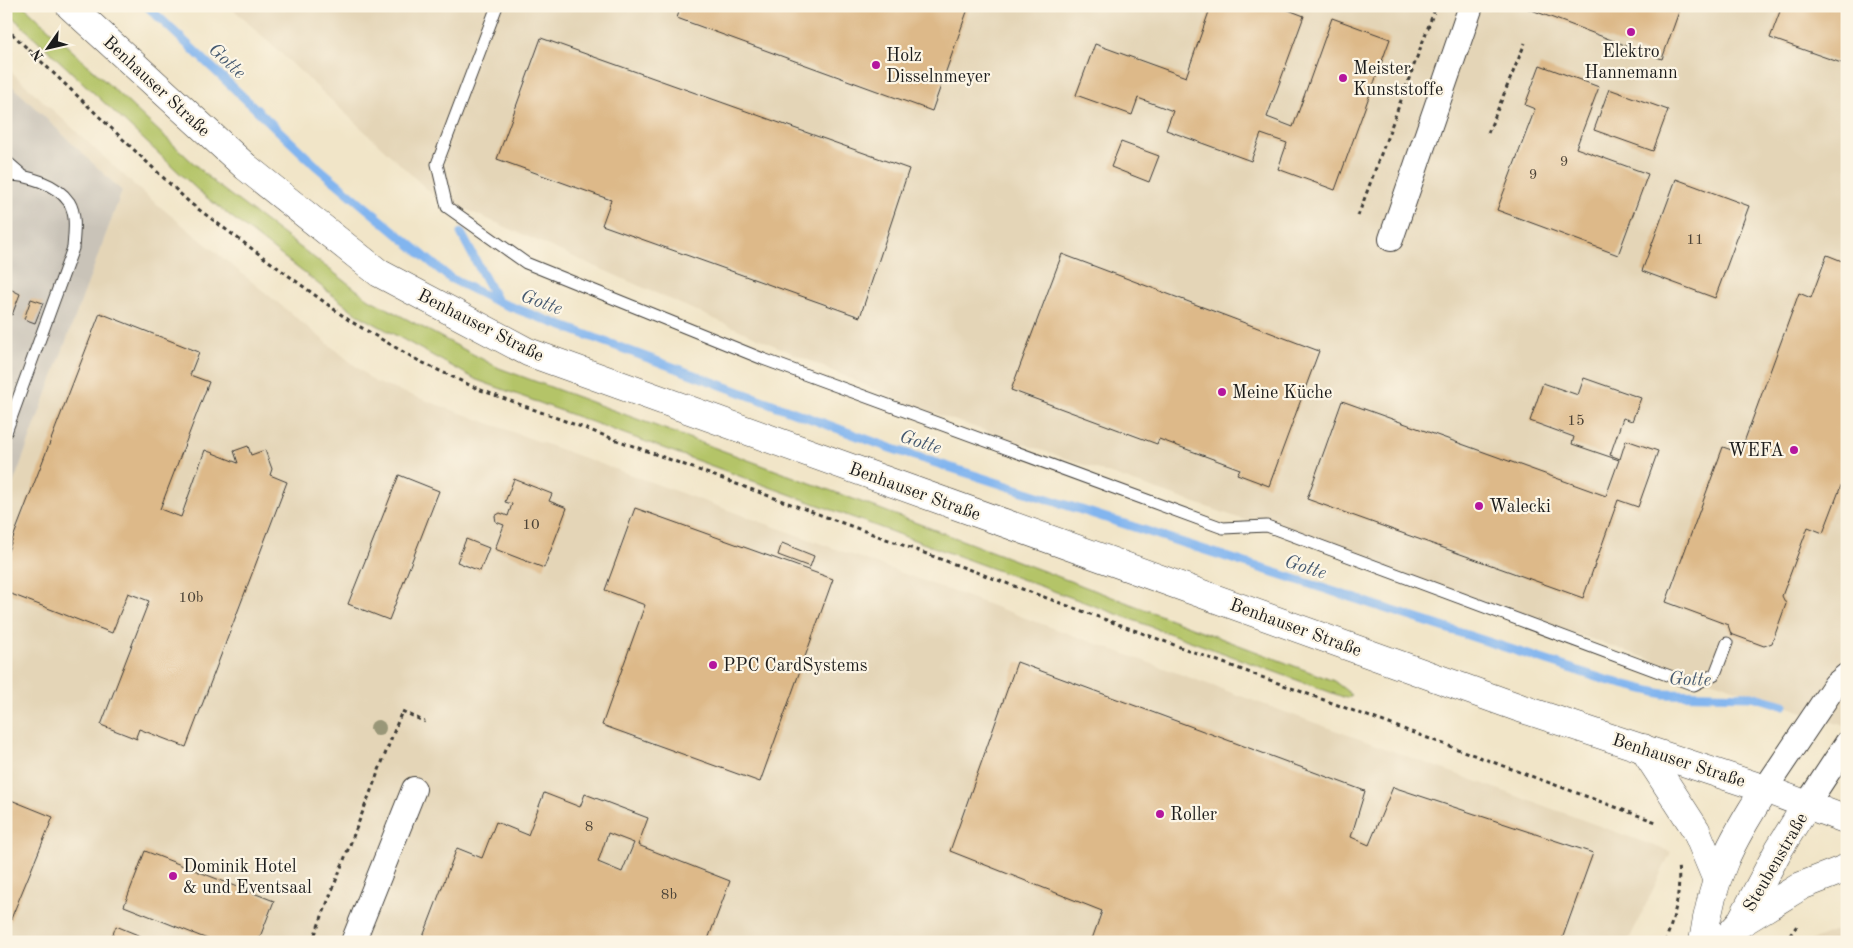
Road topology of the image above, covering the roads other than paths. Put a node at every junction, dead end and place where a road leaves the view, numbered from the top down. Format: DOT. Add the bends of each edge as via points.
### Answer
graph roads {
  1 [pos="70,6"];
  2 [pos="498,6"];
  3 [pos="1471,6"];
  4 [pos="6,161"];
  5 [pos="21,174"];
  6 [pos="6,175"];
  7 [pos="1391,239"];
  8 [pos="6,432"];
  9 [pos="1727,643"];
  10 [pos="1847,675"];
  11 [pos="1847,743"];
  12 [pos="1643,748"];
  13 [pos="414,789"];
  14 [pos="1765,789"];
  15 [pos="1807,804"];
  16 [pos="1847,820"];
  17 [pos="1847,868"];
  18 [pos="1716,878"];
  19 [pos="1731,933"];
  20 [pos="353,942"];
  21 [pos="1703,942"];
  1 -- 12 [label="main road, Benhauser Straße" via="246,167 379,273 528,352 1520,708"];
  2 -- 9 [label="lane" via="437,164 447,206 526,263 763,359 1223,528 1267,526 1694,685 1715,674"];
  3 -- 7 [label="street"];
  4 -- 5 [label="lane"];
  5 -- 6 [label="lane"];
  5 -- 8 [label="lane" via="47,183 69,202 75,224 73,248"];
  10 -- 14 [label="street" via="1835,685"];
  11 -- 15 [label="street"];
  12 -- 14 [label="main road, Benhauser Straße"];
  12 -- 18 [label="main road" via="1696,830"];
  13 -- 20 [label="street"];
  14 -- 15 [label="main road, Benhauser Straße"];
  14 -- 18 [label="main road" via="1739,830"];
  15 -- 16 [label="main road, Benhauser Straße"];
  15 -- 19 [label="main road, Steubenstraße"];
  17 -- 19 [label="main road" via="1801,886"];
  18 -- 21 [label="main road"];
}
